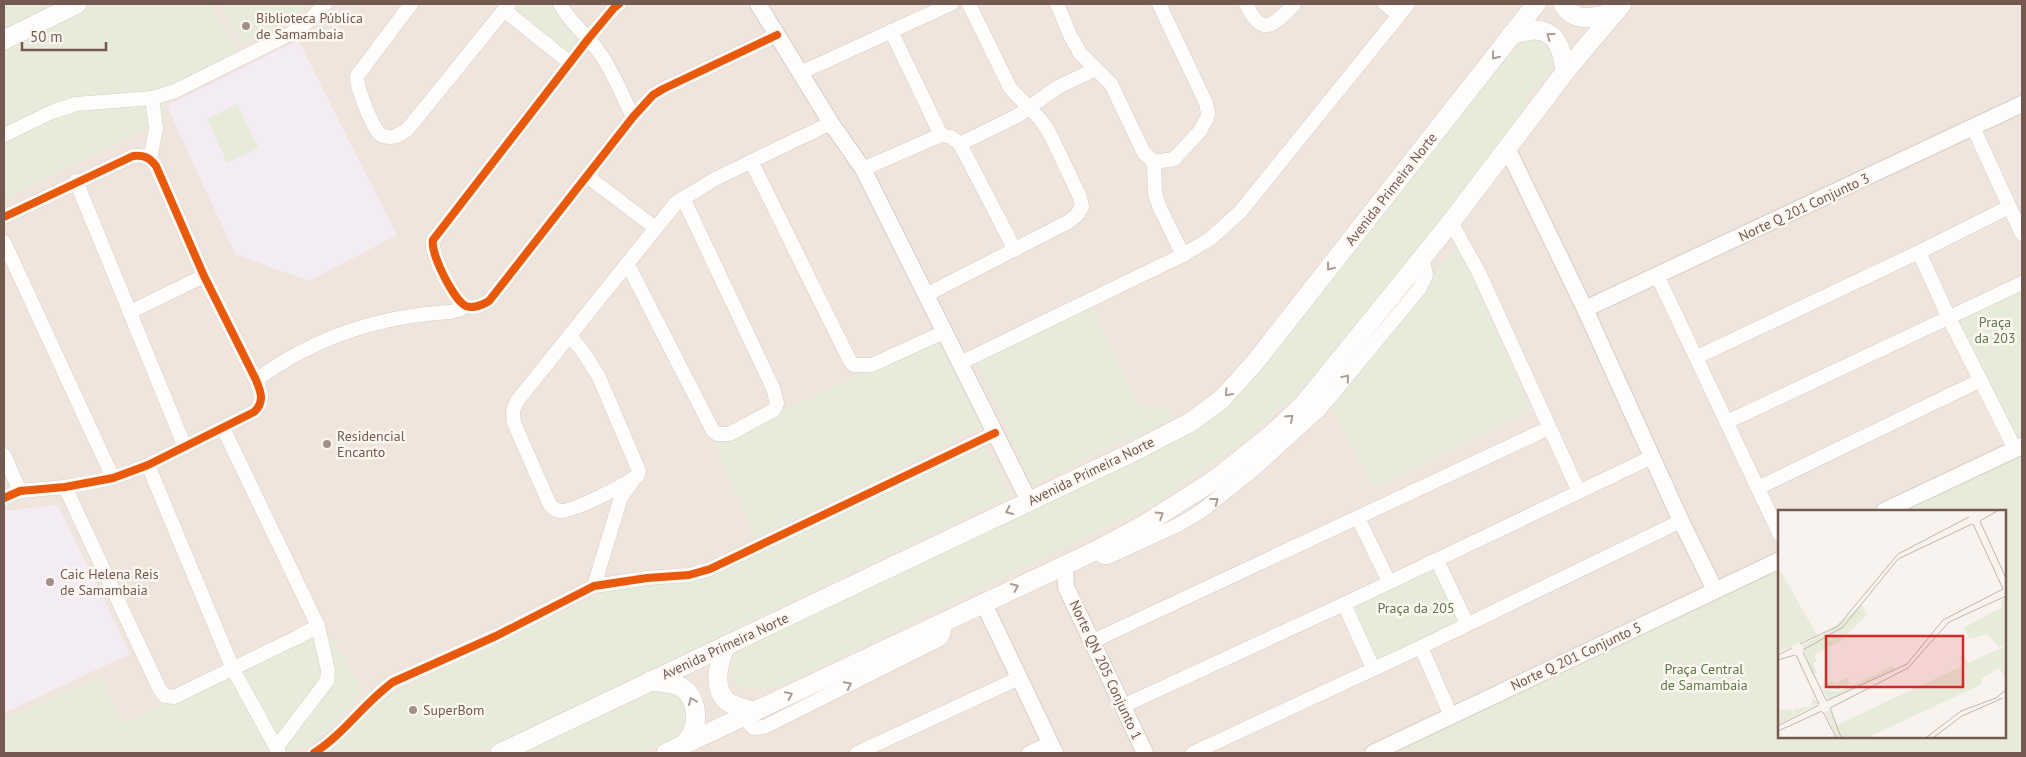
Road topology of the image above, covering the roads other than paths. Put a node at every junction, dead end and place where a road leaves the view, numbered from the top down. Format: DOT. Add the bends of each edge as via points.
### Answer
graph roads {
  1 [pos="77,4"];
  2 [pos="326,4"];
  3 [pos="411,4"];
  4 [pos="560,4"];
  5 [pos="620,4"];
  6 [pos="758,4"];
  7 [pos="951,4"];
  8 [pos="969,4"];
  9 [pos="1057,4"];
  10 [pos="1159,4"];
  11 [pos="1246,4"];
  12 [pos="1294,4"];
  13 [pos="1385,4"];
  14 [pos="1408,4"];
  15 [pos="1536,4"];
  16 [pos="1562,4"];
  17 [pos="506,7"];
  18 [pos="1620,7"];
  19 [pos="1399,15"];
  20 [pos="891,31"];
  21 [pos="777,35"];
  22 [pos="1511,35"];
  23 [pos="589,38"];
  24 [pos="4,40"];
  25 [pos="570,63"];
  26 [pos="1096,69"];
  27 [pos="1565,72"];
  28 [pos="800,73"];
  29 [pos="152,98"];
  30 [pos="2022,104"];
  31 [pos="1029,107"];
  32 [pos="633,117"];
  33 [pos="831,123"];
  34 [pos="1973,127"];
  35 [pos="941,134"];
  36 [pos="4,135"];
  37 [pos="960,144"];
  38 [pos="1508,150"];
  39 [pos="150,159"];
  40 [pos="751,161"];
  41 [pos="1154,162"];
  42 [pos="863,169"];
  43 [pos="587,176"];
  44 [pos="76,182"];
  45 [pos="683,198"];
  46 [pos="2009,207"];
  47 [pos="4,217"];
  48 [pos="1451,222"];
  49 [pos="654,228"];
  50 [pos="2022,234"];
  51 [pos="4,242"];
  52 [pos="1015,250"];
  53 [pos="1919,252"];
  54 [pos="1183,255"];
  55 [pos="627,263"];
  56 [pos="1657,275"];
  57 [pos="204,276"];
  58 [pos="2022,283"];
  59 [pos="926,295"];
  60 [pos="464,306"];
  61 [pos="1585,309"];
  62 [pos="130,312"];
  63 [pos="1949,318"];
  64 [pos="944,332"];
  65 [pos="570,336"];
  66 [pos="1697,357"];
  67 [pos="960,362"];
  68 [pos="256,380"];
  69 [pos="1981,380"];
  70 [pos="1727,422"];
  71 [pos="224,428"];
  72 [pos="1549,428"];
  73 [pos="995,433"];
  74 [pos="2019,447"];
  75 [pos="185,448"];
  76 [pos="4,455"];
  77 [pos="1652,458"];
  78 [pos="148,466"];
  79 [pos="113,478"];
  80 [pos="633,479"];
  81 [pos="64,487"];
  82 [pos="1758,488"];
  83 [pos="20,490"];
  84 [pos="1579,492"];
  85 [pos="4,498"];
  86 [pos="1029,502"];
  87 [pos="1886,510"];
  88 [pos="1358,518"];
  89 [pos="1681,521"];
  90 [pos="1778,531"];
  91 [pos="1436,560"];
  92 [pos="1778,561"];
  93 [pos="1065,564"];
  94 [pos="1045,573"];
  95 [pos="1389,582"];
  96 [pos="594,586"];
  97 [pos="1066,587"];
  98 [pos="1715,590"];
  99 [pos="983,602"];
  100 [pos="1344,604"];
  101 [pos="1467,624"];
  102 [pos="318,626"];
  103 [pos="1092,641"];
  104 [pos="726,645"];
  105 [pos="1421,647"];
  106 [pos="1373,668"];
  107 [pos="233,669"];
  108 [pos="1019,678"];
  109 [pos="650,681"];
  110 [pos="1123,706"];
  111 [pos="749,714"];
  112 [pos="1451,716"];
  113 [pos="683,745"];
  114 [pos="1052,748"];
  115 [pos="278,751"];
  116 [pos="314,753"];
  117 [pos="500,753"];
  118 [pos="666,753"];
  119 [pos="856,753"];
  120 [pos="1029,753"];
  121 [pos="1145,753"];
  122 [pos="1193,753"];
  123 [pos="1373,753"];
  1 -- 24 [label="main road"];
  2 -- 29 [label="street" via="292,33 208,76"];
  3 -- 17 [label="street" via="357,76 357,87 377,131 386,136 399,135 407,130"];
  4 -- 23 [label="street" via="567,18"];
  5 -- 23 [label="street"];
  6 -- 21 [label="street"];
  7 -- 20 [label="street"];
  8 -- 31 [label="street" via="1010,88"];
  9 -- 26 [label="street" via="1080,53"];
  10 -- 41 [label="street" via="1208,113 1200,131 1174,159"];
  11 -- 12 [label="street" via="1257,21 1272,25"];
  13 -- 19 [label="street"];
  14 -- 19 [label="street"];
  15 -- 22 [label="main road, Avenida Primeira Norte"];
  16 -- 18 [label="main road" via="1570,13 1583,17 1599,16"];
  17 -- 25 [label="street"];
  18 -- 27 [label="main road"];
  19 -- 54 [label="street" via="1240,212 1210,239"];
  20 -- 28 [label="street"];
  20 -- 35 [label="street"];
  21 -- 28 [label="street"];
  21 -- 32 [label="street" via="663,89"];
  27 -- 22 [label="main road, one-way" via="1562,48 1544,31"];
  22 -- 86 [label="main road, Avenida Primeira Norte, one-way" via="1256,361 1222,399 1191,422"];
  23 -- 25 [label="street"];
  23 -- 32 [label="street" via="601,54"];
  25 -- 60 [label="street" via="433,240 433,253 457,299"];
  26 -- 31 [label="street" via="1058,87"];
  26 -- 41 [label="street" via="1111,84 1144,153"];
  27 -- 38 [label="main road"];
  28 -- 33 [label="street"];
  29 -- 36 [label="street" via="76,104"];
  29 -- 39 [label="street" via="156,128"];
  30 -- 34 [label="street, Norte Q 201 Conjunto 3"];
  31 -- 37 [label="street"];
  31 -- 52 [label="street" via="1049,132 1082,206 1068,222"];
  32 -- 43 [label="street"];
  33 -- 40 [label="street"];
  33 -- 42 [label="street"];
  34 -- 46 [label="street"];
  34 -- 56 [label="street, Norte Q 201 Conjunto 3"];
  35 -- 37 [label="street"];
  35 -- 42 [label="street"];
  37 -- 52 [label="street"];
  38 -- 48 [label="main road"];
  38 -- 61 [label="street"];
  39 -- 44 [label="street" via="143,155 133,156"];
  39 -- 57 [label="street" via="156,166"];
  40 -- 45 [label="street"];
  40 -- 64 [label="street" via="844,354 854,365 872,365"];
  41 -- 54 [label="street" via="1155,193 1159,206"];
  42 -- 59 [label="street"];
  43 -- 49 [label="street"];
  43 -- 60 [label="street" via="489,301 480,306"];
  44 -- 47 [label="street"];
  44 -- 62 [label="street"];
  45 -- 49 [label="street"];
  45 -- 55 [label="street" via="773,388 777,403 774,410 729,434 713,431"];
  46 -- 50 [label="street"];
  46 -- 53 [label="street"];
  48 -- 72 [label="street" via="1479,272"];
  93 -- 48 [label="main road, one-way" via="1147,523 1216,479 1271,435 1304,404"];
  49 -- 55 [label="street"];
  51 -- 79 [label="street"];
  52 -- 59 [label="street"];
  53 -- 63 [label="street"];
  53 -- 66 [label="street"];
  54 -- 67 [label="street"];
  55 -- 65 [label="street"];
  56 -- 61 [label="street, Norte Q 201 Conjunto 3"];
  56 -- 66 [label="street"];
  57 -- 62 [label="street"];
  57 -- 68 [label="street"];
  58 -- 63 [label="street"];
  59 -- 64 [label="street"];
  60 -- 68 [label="street" via="450,312 383,320 360,328 311,346"];
  61 -- 77 [label="street"];
  62 -- 75 [label="street"];
  63 -- 69 [label="street"];
  63 -- 70 [label="street"];
  64 -- 67 [label="street"];
  65 -- 80 [label="street" via="594,367 607,394 638,466 638,475"];
  65 -- 80 [label="street" via="517,401 513,411 514,423 550,505 561,511 574,508"];
  66 -- 70 [label="street"];
  67 -- 73 [label="street"];
  68 -- 71 [label="street" via="262,398 259,408"];
  69 -- 74 [label="street"];
  69 -- 82 [label="street"];
  70 -- 82 [label="street"];
  71 -- 75 [label="street"];
  71 -- 102 [label="street"];
  72 -- 84 [label="street"];
  72 -- 88 [label="street"];
  73 -- 86 [label="street"];
  73 -- 96 [label="street" via="710,569 689,575"];
  74 -- 87 [label="street"];
  75 -- 78 [label="street"];
  76 -- 83 [label="street"];
  77 -- 84 [label="street"];
  77 -- 89 [label="street"];
  78 -- 79 [label="street"];
  78 -- 107 [label="street"];
  79 -- 81 [label="street"];
  80 -- 96 [label="street" via="621,497"];
  81 -- 83 [label="street"];
  81 -- 107 [label="street" via="165,696 174,697"];
  82 -- 90 [label="street"];
  83 -- 85 [label="street"];
  84 -- 91 [label="street"];
  86 -- 104 [label="main road, Avenida Primeira Norte, one-way"];
  88 -- 95 [label="street"];
  88 -- 103 [label="street"];
  89 -- 98 [label="street"];
  89 -- 101 [label="street"];
  91 -- 95 [label="street"];
  91 -- 101 [label="street"];
  92 -- 98 [label="street, Norte Q 201 Conjunto 5"];
  93 -- 94 [label="main road"];
  93 -- 97 [label="street, Norte QN 205 Conjunto 1"];
  94 -- 97 [label="street, Norte QN 205 Conjunto 1"];
  99 -- 94 [label="main road, one-way"];
  95 -- 100 [label="street"];
  96 -- 116 [label="street" via="496,636 394,682"];
  97 -- 103 [label="street, Norte QN 205 Conjunto 1"];
  98 -- 112 [label="street, Norte Q 201 Conjunto 5"];
  99 -- 108 [label="street"];
  111 -- 99 [label="main road, one-way"];
  100 -- 106 [label="street"];
  100 -- 110 [label="street"];
  101 -- 105 [label="street"];
  102 -- 107 [label="street"];
  102 -- 115 [label="street" via="328,670 327,681"];
  103 -- 110 [label="street, Norte QN 205 Conjunto 1"];
  104 -- 109 [label="main road, Avenida Primeira Norte"];
  104 -- 111 [label="main road" via="718,671 722,695"];
  105 -- 106 [label="street"];
  105 -- 112 [label="street"];
  106 -- 122 [label="street"];
  107 -- 115 [label="street"];
  108 -- 114 [label="street"];
  108 -- 119 [label="street"];
  113 -- 109 [label="main road, one-way" via="696,723 690,695 671,684"];
  109 -- 117 [label="main road, Avenida Primeira Norte"];
  110 -- 121 [label="street, Norte QN 205 Conjunto 1"];
  111 -- 113 [label="main road"];
  112 -- 123 [label="street, Norte Q 201 Conjunto 5"];
  113 -- 118 [label="main road"];
  114 -- 120 [label="street"];
}
